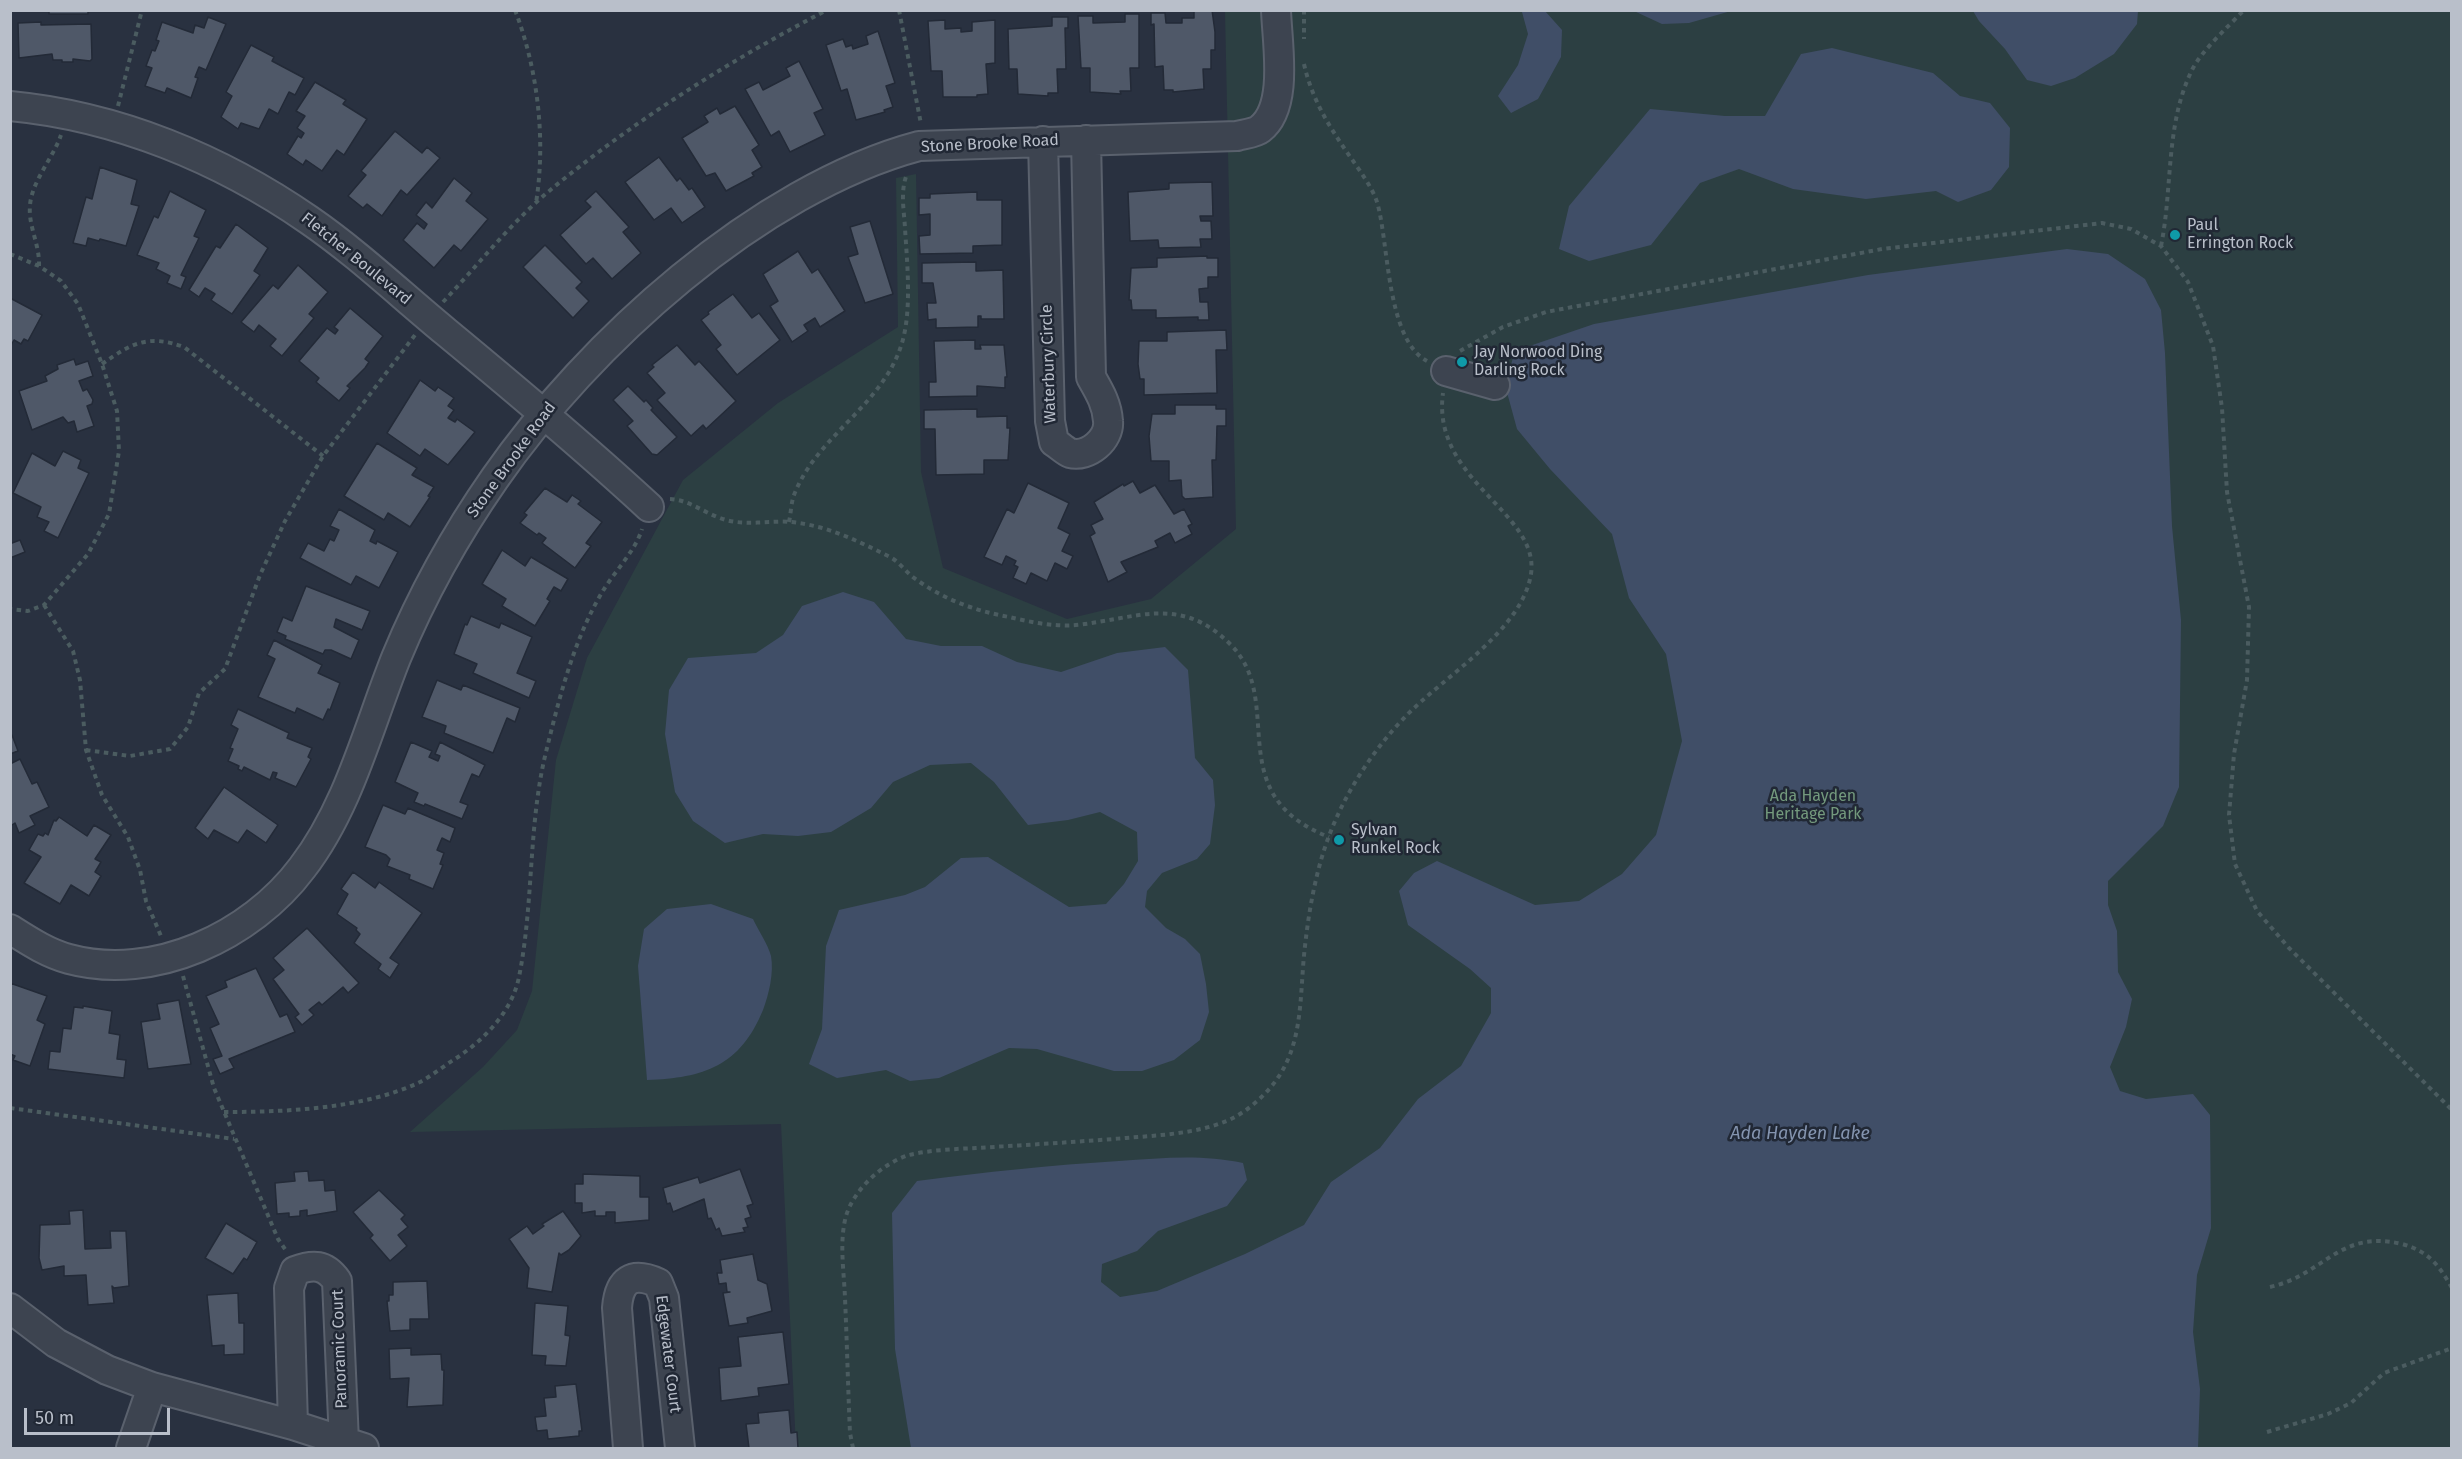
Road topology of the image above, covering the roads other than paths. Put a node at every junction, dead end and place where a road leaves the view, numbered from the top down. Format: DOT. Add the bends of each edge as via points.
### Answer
graph roads {
  1 [pos="1276,10"];
  2 [pos="10,105"];
  3 [pos="1086,140"];
  4 [pos="1043,141"];
  5 [pos="1446,371"];
  6 [pos="1495,385"];
  7 [pos="543,412"];
  8 [pos="648,507"];
  9 [pos="10,929"];
  10 [pos="10,1308"];
  11 [pos="152,1387"];
  12 [pos="293,1425"];
  13 [pos="354,1445"];
  14 [pos="131,1449"];
  15 [pos="628,1449"];
  16 [pos="680,1449"];
  1 -- 3 [label="street, Stone Brooke Road" via="1279,93 1272,114 1259,130 1237,136"];
  2 -- 7 [label="street, Fletcher Boulevard" via="114,126 198,157 256,187 309,220"];
  3 -- 4 [label="street, Stone Brooke Road"];
  3 -- 4 [label="street, Waterbury Circle" via="1091,377 1104,400 1109,424 1102,442 1086,452 1070,453 1054,442 1050,421"];
  4 -- 7 [label="street, Stone Brooke Road" via="919,146 888,154 840,175 782,206 722,247 604,349"];
  5 -- 6 [label="street"];
  7 -- 8 [label="street, Fletcher Boulevard"];
  7 -- 9 [label="street, Stone Brooke Road" via="493,480 441,566 398,654 335,815 303,868 271,902 212,942 153,961 124,965 68,958 37,946"];
  10 -- 11 [label="street" via="57,1343 107,1370"];
  11 -- 12 [label="street"];
  11 -- 14 [label="street"];
  12 -- 13 [label="street"];
  12 -- 13 [label="street, Panoramic Court" via="289,1288 295,1271 313,1264 330,1270 337,1281"];
  15 -- 16 [label="street, Edgewater Court" via="618,1290 627,1281 644,1277 658,1283 664,1298"];
}
